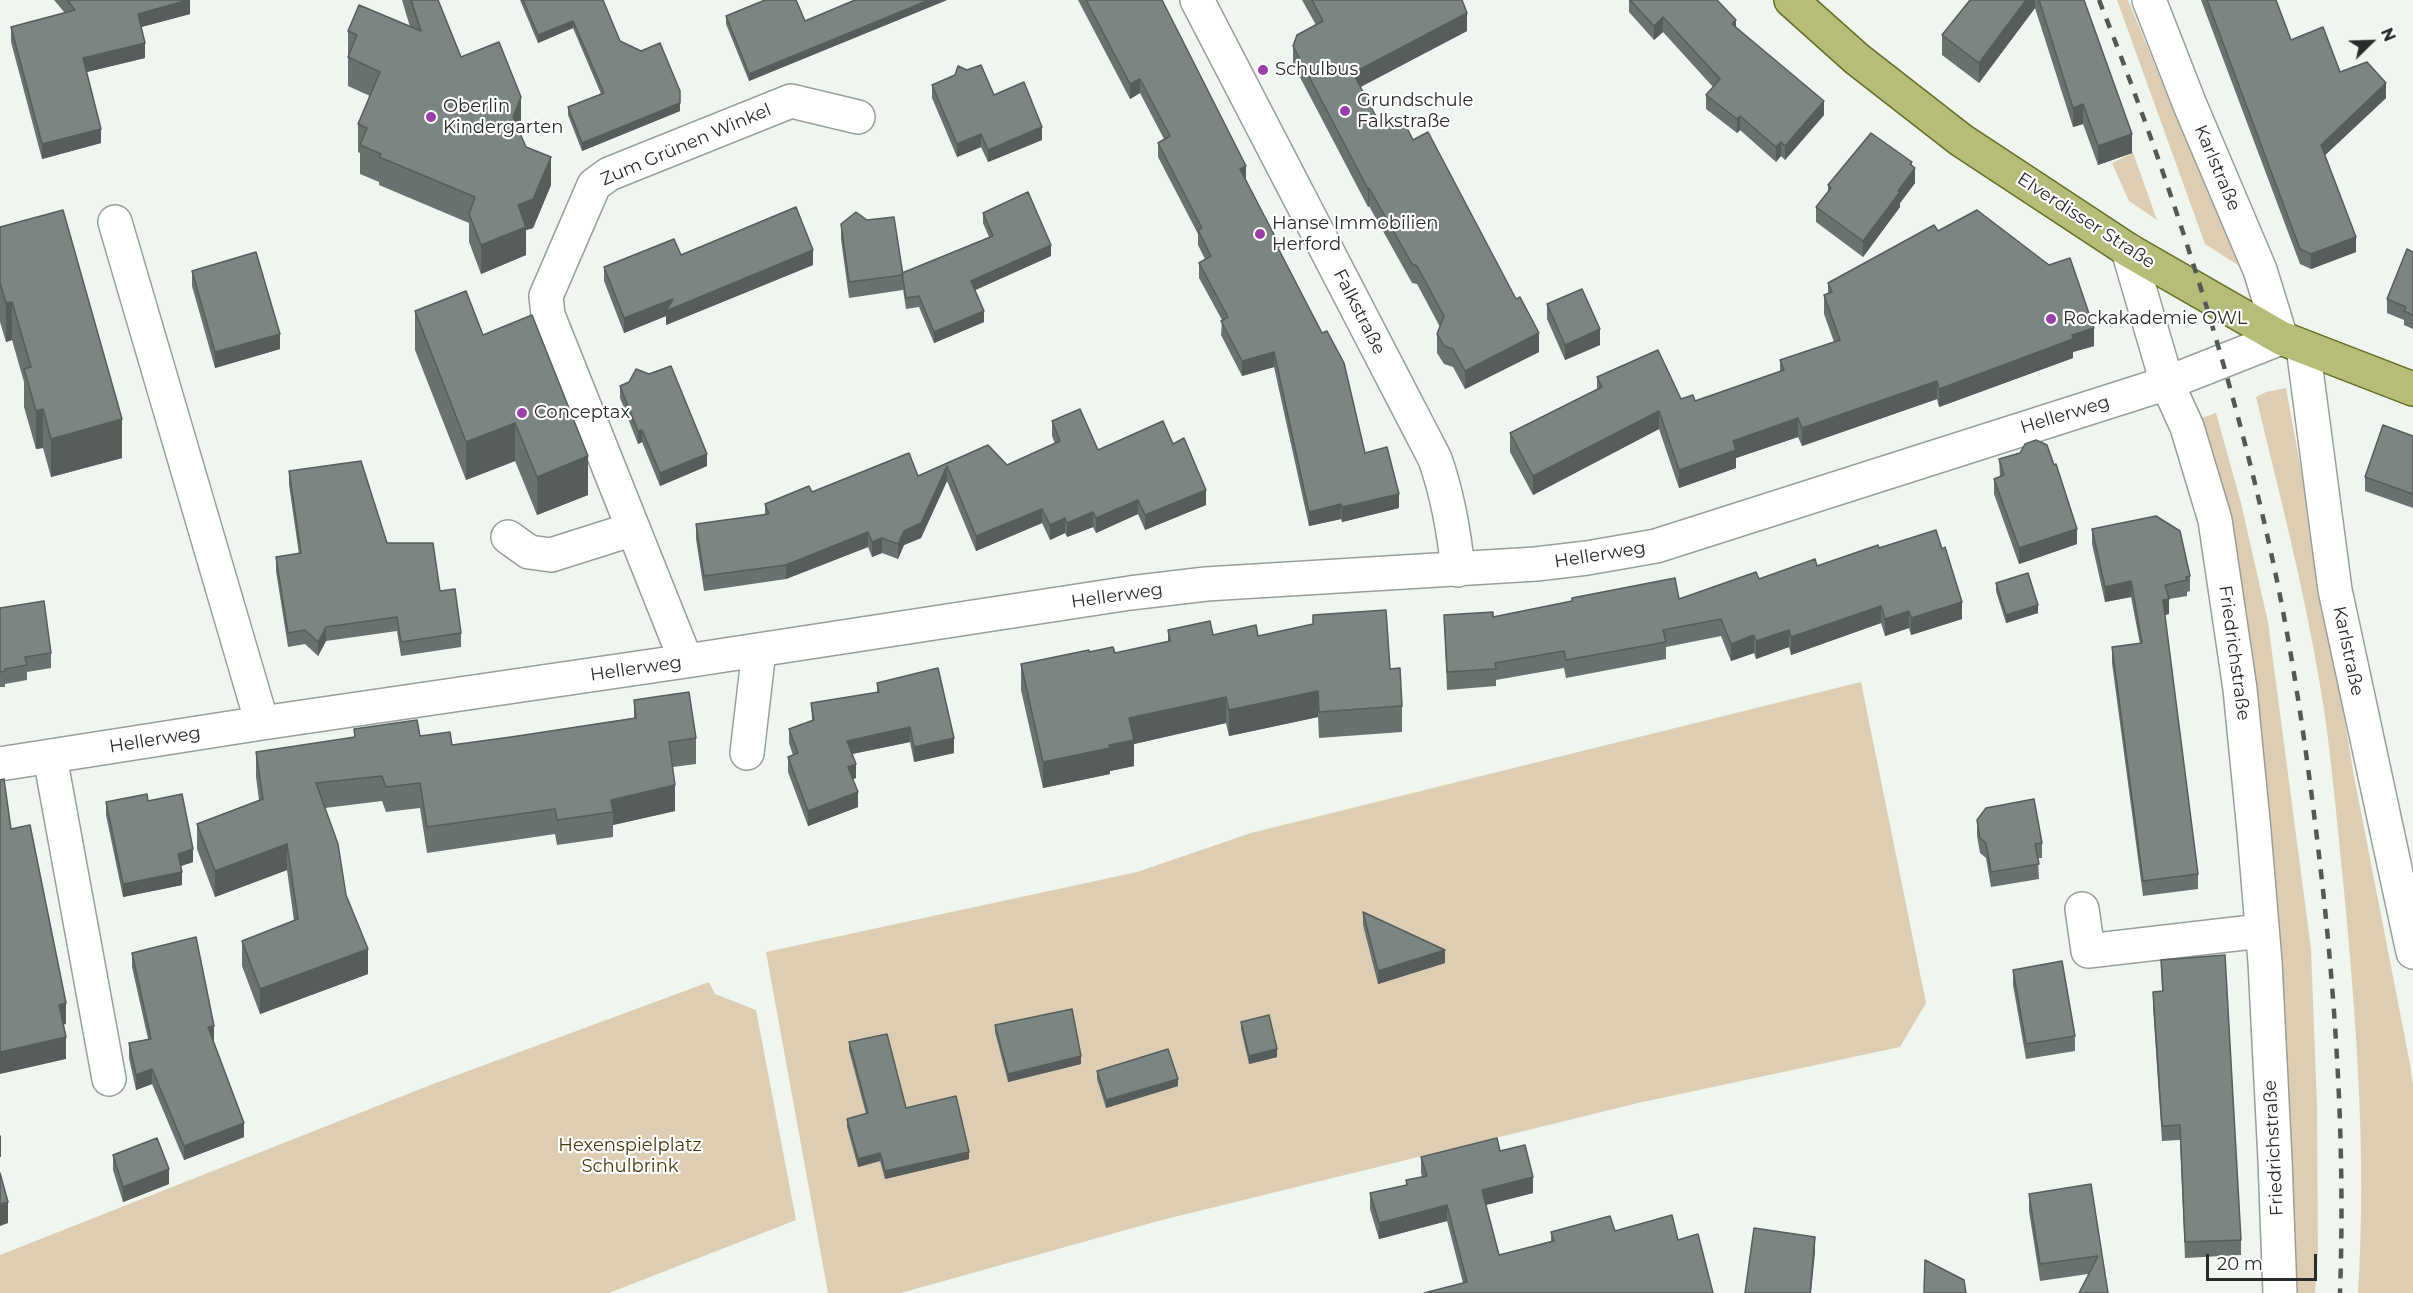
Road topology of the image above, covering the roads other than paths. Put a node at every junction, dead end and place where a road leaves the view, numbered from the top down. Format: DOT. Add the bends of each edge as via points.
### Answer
graph roads {
  1 [pos="1197,0"];
  2 [pos="1791,0"];
  3 [pos="2149,0"];
  4 [pos="858,117"];
  5 [pos="115,222"];
  6 [pos="2128,250"];
  7 [pos="2292,342"];
  8 [pos="2168,383"];
  9 [pos="2413,389"];
  10 [pos="633,529"];
  11 [pos="508,537"];
  12 [pos="1458,570"];
  13 [pos="759,650"];
  14 [pos="686,661"];
  15 [pos="262,723"];
  16 [pos="747,753"];
  17 [pos="50,757"];
  18 [pos="0,764"];
  19 [pos="2082,909"];
  20 [pos="2261,931"];
  21 [pos="2413,951"];
  22 [pos="109,1079"];
  23 [pos="2280,1293"];
  1 -- 12 [label="street, Falkstraße" via="1435,459 1453,524"];
  2 -- 6 [label="main road, Elverdisser Straße" via="1857,59 1961,140"];
  3 -- 7 [label="street, Karlstraße"];
  4 -- 10 [label="street, Zum Grünen Winkel" via="791,101 609,174 594,185 546,296 548,315"];
  5 -- 15 [label="street"];
  6 -- 7 [label="main road, Elverdisser Straße"];
  6 -- 8 [label="street"];
  7 -- 8 [label="street, Hellerweg"];
  7 -- 9 [label="main road, Elverdisser Straße"];
  7 -- 21 [label="street, Karlstraße" via="2335,590"];
  8 -- 12 [label="street, Hellerweg" via="1656,546 1587,558"];
  8 -- 20 [label="street, Friedrichstraße" via="2187,427 2216,520 2240,689"];
  10 -- 11 [label="street" via="551,555 529,552"];
  10 -- 14 [label="street, Zum Grünen Winkel"];
  12 -- 13 [label="street, Hellerweg" via="1130,593"];
  13 -- 14 [label="street, Hellerweg"];
  13 -- 16 [label="street"];
  14 -- 15 [label="street, Hellerweg"];
  15 -- 17 [label="street, Hellerweg"];
  17 -- 18 [label="street, Hellerweg"];
  17 -- 22 [label="street"];
  19 -- 20 [label="street" via="2088,951"];
  20 -- 23 [label="street, Friedrichstraße"];
}
